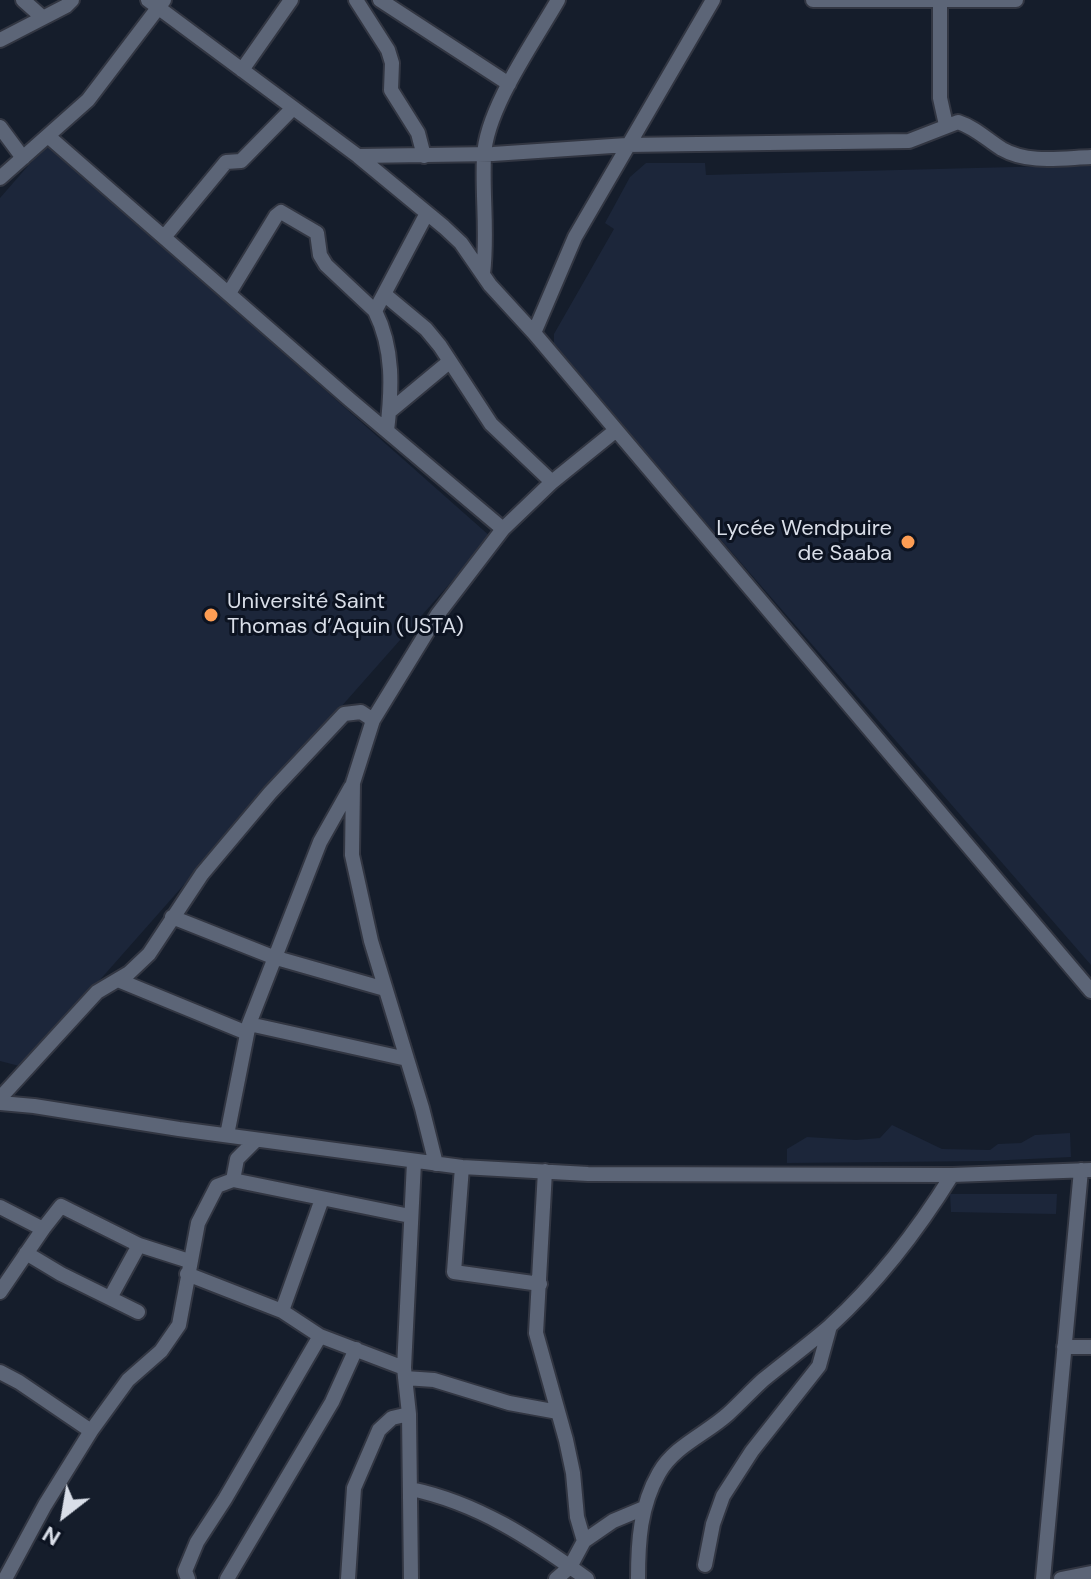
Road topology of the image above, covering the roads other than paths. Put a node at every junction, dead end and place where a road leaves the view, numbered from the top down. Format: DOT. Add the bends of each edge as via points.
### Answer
graph roads {
  1 [pos="23,0"];
  2 [pos="72,0"];
  3 [pos="291,0"];
  4 [pos="356,0"];
  5 [pos="380,0"];
  6 [pos="558,0"];
  7 [pos="713,0"];
  8 [pos="813,0"];
  9 [pos="1016,0"];
  10 [pos="940,2"];
  11 [pos="157,3"];
  12 [pos="42,17"];
  13 [pos="0,40"];
  14 [pos="242,70"];
  15 [pos="509,84"];
  16 [pos="293,108"];
  17 [pos="946,125"];
  18 [pos="0,127"];
  19 [pos="48,136"];
  20 [pos="627,145"];
  21 [pos="484,154"];
  22 [pos="358,156"];
  23 [pos="424,156"];
  24 [pos="1091,157"];
  25 [pos="23,158"];
  26 [pos="0,178"];
  27 [pos="427,213"];
  28 [pos="165,236"];
  29 [pos="483,274"];
  30 [pos="229,293"];
  31 [pos="384,294"];
  32 [pos="375,311"];
  33 [pos="534,333"];
  34 [pos="449,362"];
  35 [pos="390,411"];
  36 [pos="387,431"];
  37 [pos="615,431"];
  38 [pos="552,482"];
  39 [pos="503,529"];
  40 [pos="373,720"];
  41 [pos="353,783"];
  42 [pos="172,917"];
  43 [pos="273,957"];
  44 [pos="118,980"];
  45 [pos="385,989"];
  46 [pos="1091,991"];
  47 [pos="248,1028"];
  48 [pos="407,1059"];
  49 [pos="0,1101"];
  50 [pos="227,1135"];
  51 [pos="256,1140"];
  52 [pos="414,1162"];
  53 [pos="436,1164"];
  54 [pos="462,1167"];
  55 [pos="1086,1170"];
  56 [pos="545,1171"];
  57 [pos="952,1175"];
  58 [pos="233,1180"];
  59 [pos="322,1199"];
  60 [pos="0,1207"];
  61 [pos="410,1216"];
  62 [pos="43,1229"];
  63 [pos="139,1245"];
  64 [pos="26,1253"];
  65 [pos="188,1267"];
  66 [pos="540,1284"];
  67 [pos="0,1292"];
  68 [pos="110,1298"];
  69 [pos="282,1311"];
  70 [pos="138,1312"];
  71 [pos="830,1326"];
  72 [pos="320,1336"];
  73 [pos="1064,1347"];
  74 [pos="1091,1347"];
  75 [pos="356,1349"];
  76 [pos="0,1372"];
  77 [pos="404,1373"];
  78 [pos="558,1412"];
  79 [pos="409,1414"];
  80 [pos="91,1431"];
  81 [pos="411,1489"];
  82 [pos="644,1508"];
  83 [pos="584,1541"];
  84 [pos="705,1565"];
  85 [pos="570,1567"];
  86 [pos="1091,1573"];
  87 [pos="10,1577"];
  88 [pos="188,1579"];
  89 [pos="227,1579"];
  90 [pos="348,1579"];
  91 [pos="411,1579"];
  92 [pos="556,1579"];
  93 [pos="587,1579"];
  94 [pos="638,1579"];
  95 [pos="1043,1579"];
  96 [pos="1061,1579"];
  1 -- 12 [label="street"];
  2 -- 12 [label="street"];
  3 -- 14 [label="street"];
  4 -- 23 [label="street" via="388,50 391,90 418,133"];
  5 -- 15 [label="street"];
  6 -- 15 [label="street"];
  7 -- 20 [label="street"];
  8 -- 10 [label="street"];
  9 -- 10 [label="street"];
  10 -- 17 [label="street" via="940,98"];
  11 -- 14 [label="street"];
  11 -- 19 [label="street" via="88,100"];
  12 -- 13 [label="street"];
  14 -- 16 [label="street"];
  15 -- 21 [label="street" via="494,114"];
  16 -- 22 [label="street"];
  16 -- 28 [label="street" via="241,161 226,162"];
  17 -- 20 [label="street" via="909,141"];
  17 -- 24 [label="street" via="973,127 1004,150 1028,159"];
  18 -- 25 [label="street"];
  19 -- 25 [label="street"];
  19 -- 28 [label="street"];
  20 -- 21 [label="street"];
  20 -- 33 [label="street" via="575,237"];
  21 -- 23 [label="street"];
  21 -- 29 [label="street"];
  22 -- 23 [label="street"];
  22 -- 27 [label="street"];
  25 -- 26 [label="street"];
  27 -- 29 [label="street" via="461,243"];
  27 -- 31 [label="street"];
  28 -- 30 [label="street"];
  29 -- 33 [label="street"];
  30 -- 32 [label="street" via="281,212 317,233 326,265"];
  30 -- 36 [label="street"];
  31 -- 32 [label="street"];
  31 -- 34 [label="street" via="426,329"];
  32 -- 35 [label="street" via="390,360"];
  33 -- 37 [label="street"];
  34 -- 35 [label="street"];
  34 -- 38 [label="street" via="491,424"];
  35 -- 36 [label="street"];
  36 -- 39 [label="street"];
  37 -- 38 [label="street"];
  37 -- 46 [label="street"];
  38 -- 39 [label="street"];
  39 -- 40 [label="street" via="438,614"];
  40 -- 41 [label="street"];
  40 -- 42 [label="street" via="361,712 344,714 235,834"];
  41 -- 43 [label="street" via="320,842"];
  41 -- 45 [label="street" via="352,855"];
  42 -- 43 [label="street"];
  42 -- 44 [label="street" via="149,954"];
  43 -- 45 [label="street"];
  43 -- 47 [label="street"];
  44 -- 47 [label="street"];
  44 -- 49 [label="street" via="97,992"];
  45 -- 48 [label="street"];
  47 -- 48 [label="street"];
  47 -- 50 [label="street"];
  48 -- 53 [label="street"];
  49 -- 50 [label="street"];
  50 -- 51 [label="street"];
  51 -- 52 [label="street"];
  51 -- 58 [label="street" via="237,1159"];
  52 -- 53 [label="street"];
  52 -- 61 [label="street"];
  53 -- 54 [label="street"];
  54 -- 56 [label="street"];
  54 -- 66 [label="street" via="454,1272"];
  55 -- 57 [label="street"];
  55 -- 73 [label="street"];
  56 -- 57 [label="street"];
  56 -- 66 [label="street"];
  57 -- 71 [label="street" via="887,1266"];
  58 -- 59 [label="street"];
  58 -- 65 [label="street" via="217,1186 210,1196"];
  59 -- 61 [label="street"];
  59 -- 69 [label="street"];
  60 -- 62 [label="street"];
  61 -- 77 [label="street"];
  62 -- 63 [label="street" via="61,1206"];
  62 -- 64 [label="street"];
  63 -- 65 [label="street"];
  63 -- 68 [label="street"];
  64 -- 67 [label="street"];
  64 -- 68 [label="street"];
  65 -- 69 [label="street"];
  65 -- 80 [label="street" via="179,1325 161,1351 128,1380"];
  66 -- 78 [label="street" via="536,1333"];
  68 -- 70 [label="street"];
  69 -- 72 [label="street"];
  71 -- 82 [label="street" via="674,1454"];
  71 -- 84 [label="street" via="819,1366 723,1496"];
  72 -- 75 [label="street"];
  72 -- 88 [label="street" via="197,1542 185,1571"];
  73 -- 74 [label="street"];
  73 -- 95 [label="street"];
  75 -- 77 [label="street"];
  75 -- 89 [label="street" via="332,1402"];
  76 -- 80 [label="street"];
  77 -- 78 [label="street"];
  77 -- 79 [label="street"];
  78 -- 83 [label="street"];
  79 -- 81 [label="street"];
  79 -- 90 [label="street" via="392,1418 379,1430 354,1488"];
  80 -- 87 [label="street"];
  81 -- 85 [label="street" via="487,1513"];
  81 -- 91 [label="street"];
  82 -- 83 [label="street"];
  82 -- 94 [label="street"];
  83 -- 85 [label="street"];
  85 -- 92 [label="street"];
  85 -- 93 [label="street"];
  86 -- 96 [label="street"];
}
